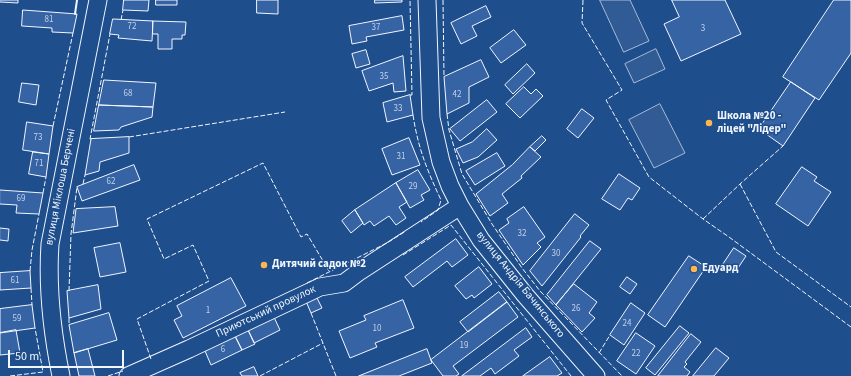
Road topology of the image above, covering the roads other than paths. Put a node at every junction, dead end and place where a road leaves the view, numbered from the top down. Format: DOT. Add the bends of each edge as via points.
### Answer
graph roads {
  1 [pos="98,0"];
  2 [pos="427,0"];
  3 [pos="460,206"];
  4 [pos="61,376"];
  5 [pos="128,376"];
  6 [pos="596,376"];
  1 -- 4 [label="street, вулиця Міклоша Берчені" via="50,244 48,291"];
  2 -- 3 [label="street, вулиця Андрія Бачинського" via="432,118 441,162"];
  3 -- 5 [label="street, Приютський провулок" via="344,283 320,287"];
  3 -- 6 [label="street, вулиця Андрія Бачинського" via="481,240"];
}
